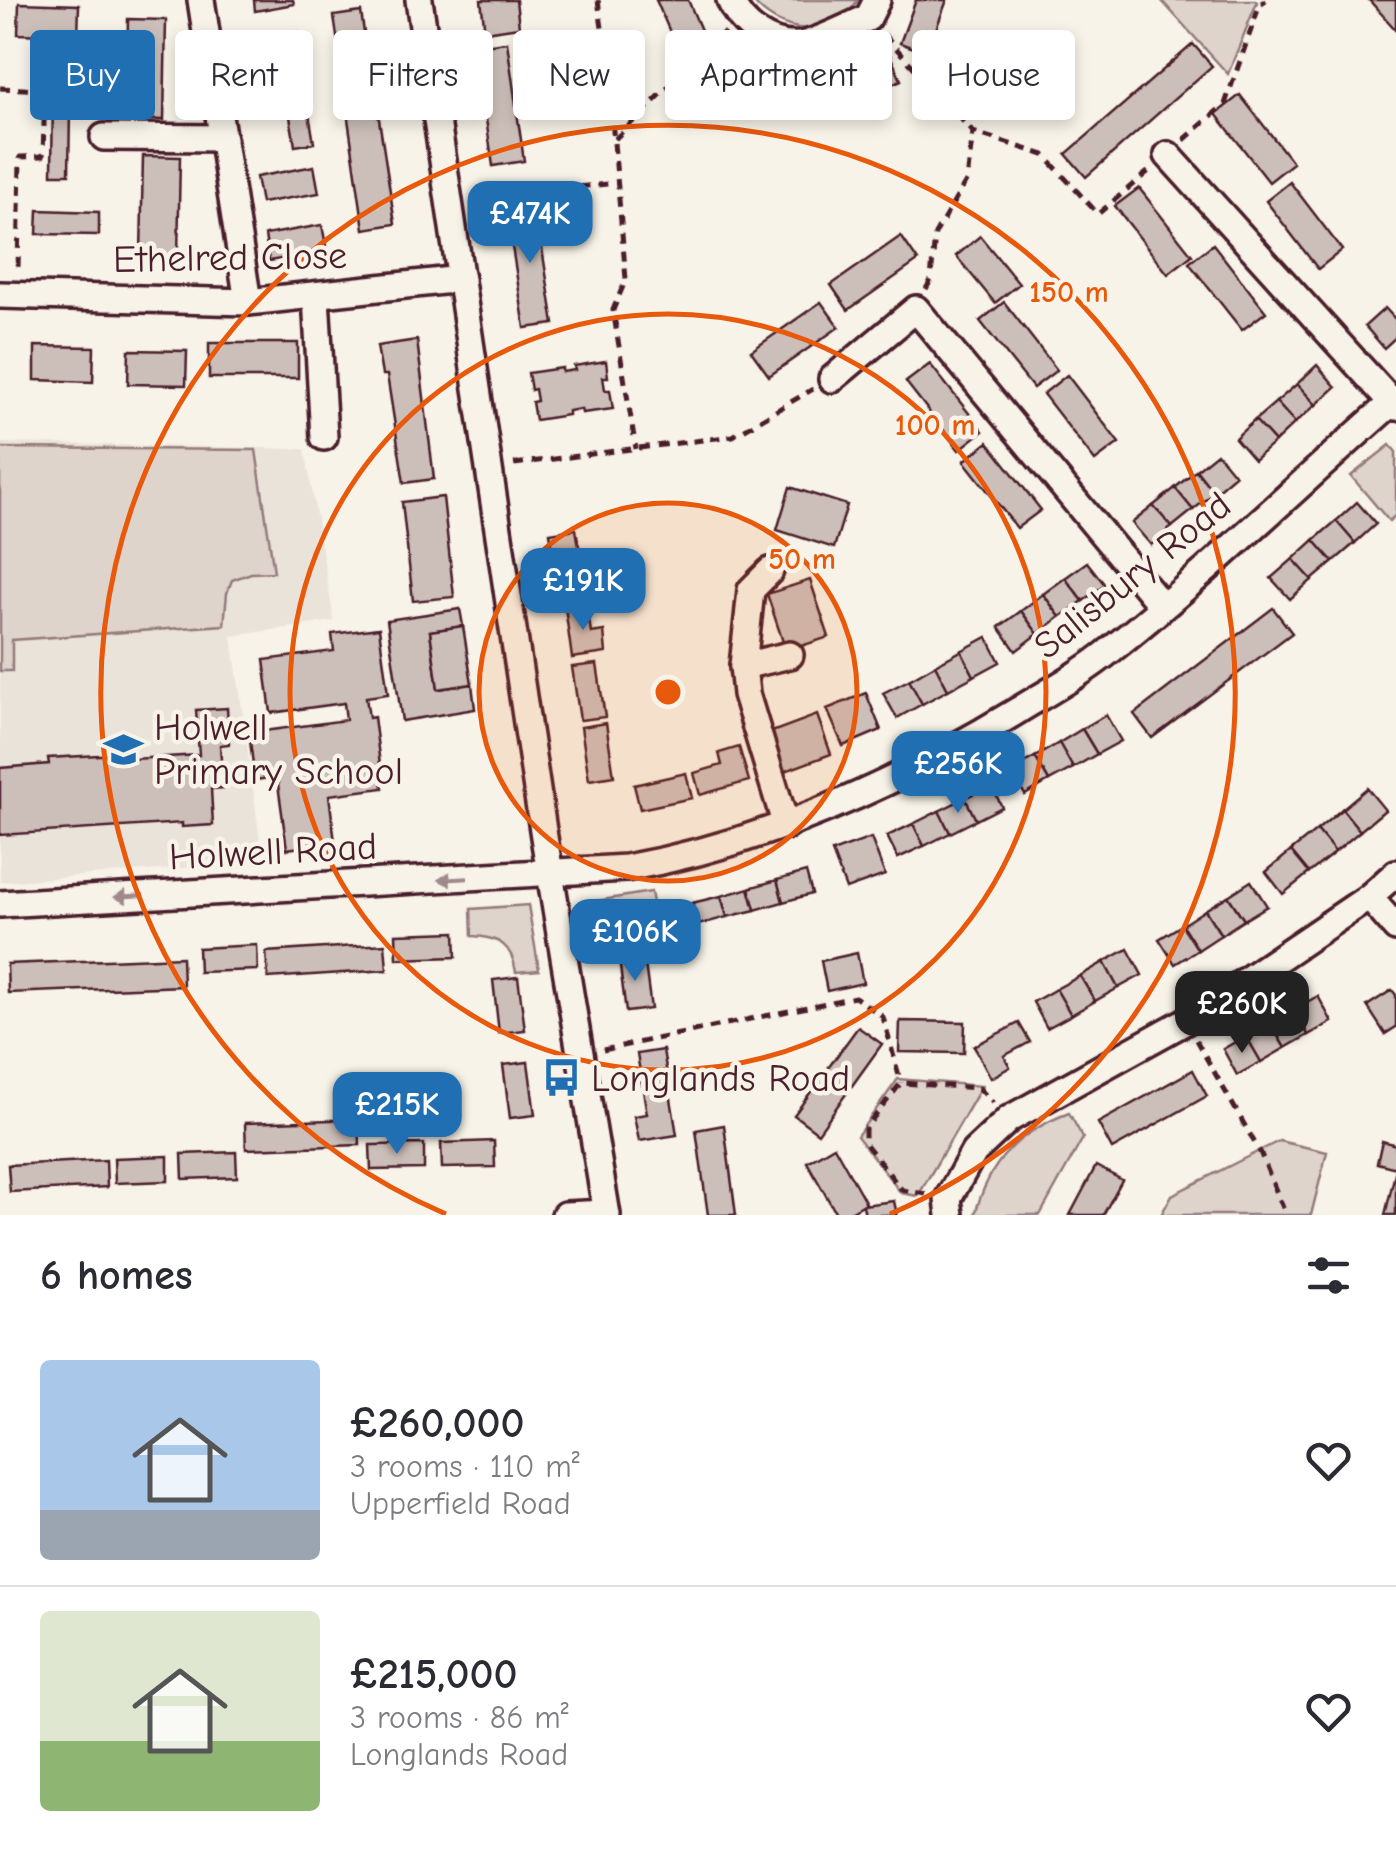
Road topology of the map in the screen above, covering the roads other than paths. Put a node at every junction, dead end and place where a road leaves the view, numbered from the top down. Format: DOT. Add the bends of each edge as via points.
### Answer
graph roads {
  1 [pos="201,0"];
  2 [pos="418,0"];
  3 [pos="873,9"];
  4 [pos="734,10"];
  5 [pos="104,137"];
  6 [pos="223,138"];
  7 [pos="1168,155"];
  8 [pos="461,279"];
  9 [pos="9,295"];
  10 [pos="316,297"];
  11 [pos="248,302"];
  12 [pos="832,379"];
  13 [pos="1395,403"];
  14 [pos="324,437"];
  15 [pos="770,571"];
  16 [pos="1162,606"];
  17 [pos="790,655"];
  18 [pos="743,666"];
  19 [pos="786,826"];
  20 [pos="1396,873"];
  21 [pos="550,874"];
  22 [pos="1369,897"];
  23 [pos="0,904"];
  24 [pos="1396,928"];
  25 [pos="949,1207"];
  26 [pos="607,1214"];
  27 [pos="564,1215"];
  1 -- 6 [label="street"];
  2 -- 8 [label="street"];
  3 -- 4 [label="street" via="800,45 768,40"];
  5 -- 6 [label="street"];
  6 -- 11 [label="street"];
  7 -- 13 [label="street"];
  8 -- 10 [label="street, Ethelred Close"];
  8 -- 21 [label="street"];
  9 -- 11 [label="street, Ethelred Close"];
  10 -- 11 [label="street, Ethelred Close"];
  10 -- 14 [label="street"];
  12 -- 16 [label="street" via="916,310"];
  13 -- 16 [label="street, Salisbury Road"];
  15 -- 18 [label="street" via="751,590"];
  16 -- 19 [label="street, Salisbury Road" via="1110,652 968,740"];
  17 -- 18 [label="street"];
  18 -- 19 [label="street"];
  19 -- 21 [label="street, Salisbury Road" via="669,860"];
  20 -- 22 [label="street"];
  21 -- 23 [label="street, Holwell Road, one-way"];
  21 -- 26 [label="street"];
  22 -- 24 [label="street"];
  22 -- 25 [label="street" via="1186,1021 1009,1119 974,1152"];
  26 -- 27 [label="street"];
}
